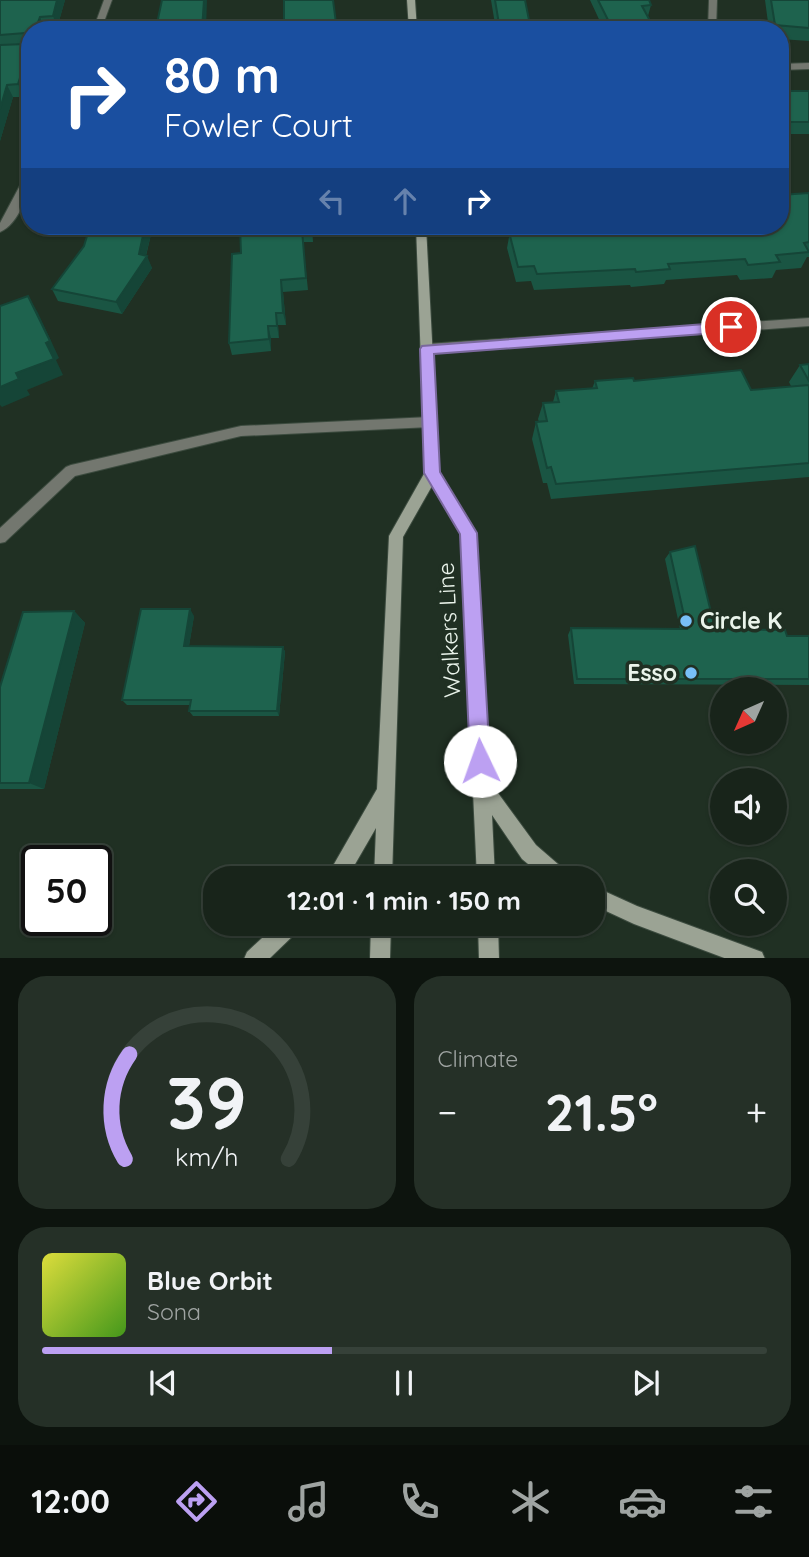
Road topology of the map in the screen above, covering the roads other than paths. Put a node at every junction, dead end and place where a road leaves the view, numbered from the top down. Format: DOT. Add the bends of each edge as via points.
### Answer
graph roads {
  1 [pos="108,0"];
  2 [pos="411,0"];
  3 [pos="713,0"];
  4 [pos="100,21"];
  5 [pos="412,21"];
  6 [pos="712,21"];
  7 [pos="809,66"];
  8 [pos="789,67"];
  9 [pos="21,194"];
  10 [pos="0,228"];
  11 [pos="421,235"];
  12 [pos="809,322"];
  13 [pos="427,349"];
  14 [pos="430,422"];
  15 [pos="432,473"];
  16 [pos="0,537"];
  17 [pos="481,785"];
  18 [pos="387,789"];
  19 [pos="345,866"];
  20 [pos="384,866"];
  21 [pos="485,866"];
  22 [pos="545,866"];
  23 [pos="605,901"];
  24 [pos="278,936"];
  25 [pos="381,936"];
  26 [pos="488,936"];
  27 [pos="254,958"];
  28 [pos="380,958"];
  29 [pos="489,958"];
  30 [pos="755,958"];
  1 -- 4 [label="street"];
  2 -- 5 [label="main road"];
  3 -- 6 [label="street"];
  7 -- 8 [label="street"];
  9 -- 10 [label="street"];
  11 -- 13 [label="main road, Walkers Line"];
  12 -- 13 [label="street"];
  13 -- 14 [label="main road, Walkers Line"];
  14 -- 15 [label="main road, Walkers Line"];
  14 -- 16 [label="street" via="240,431 71,471"];
  15 -- 17 [label="main road, Walkers Line" via="468,533"];
  15 -- 18 [label="main road" via="396,537"];
  17 -- 21 [label="main road, Walkers Line"];
  17 -- 22 [label="main road" via="529,852"];
  18 -- 19 [label="main road"];
  18 -- 20 [label="main road"];
  23 -- 30 [label="main road"];
  24 -- 27 [label="main road"];
  25 -- 28 [label="main road"];
  26 -- 29 [label="main road"];
}
